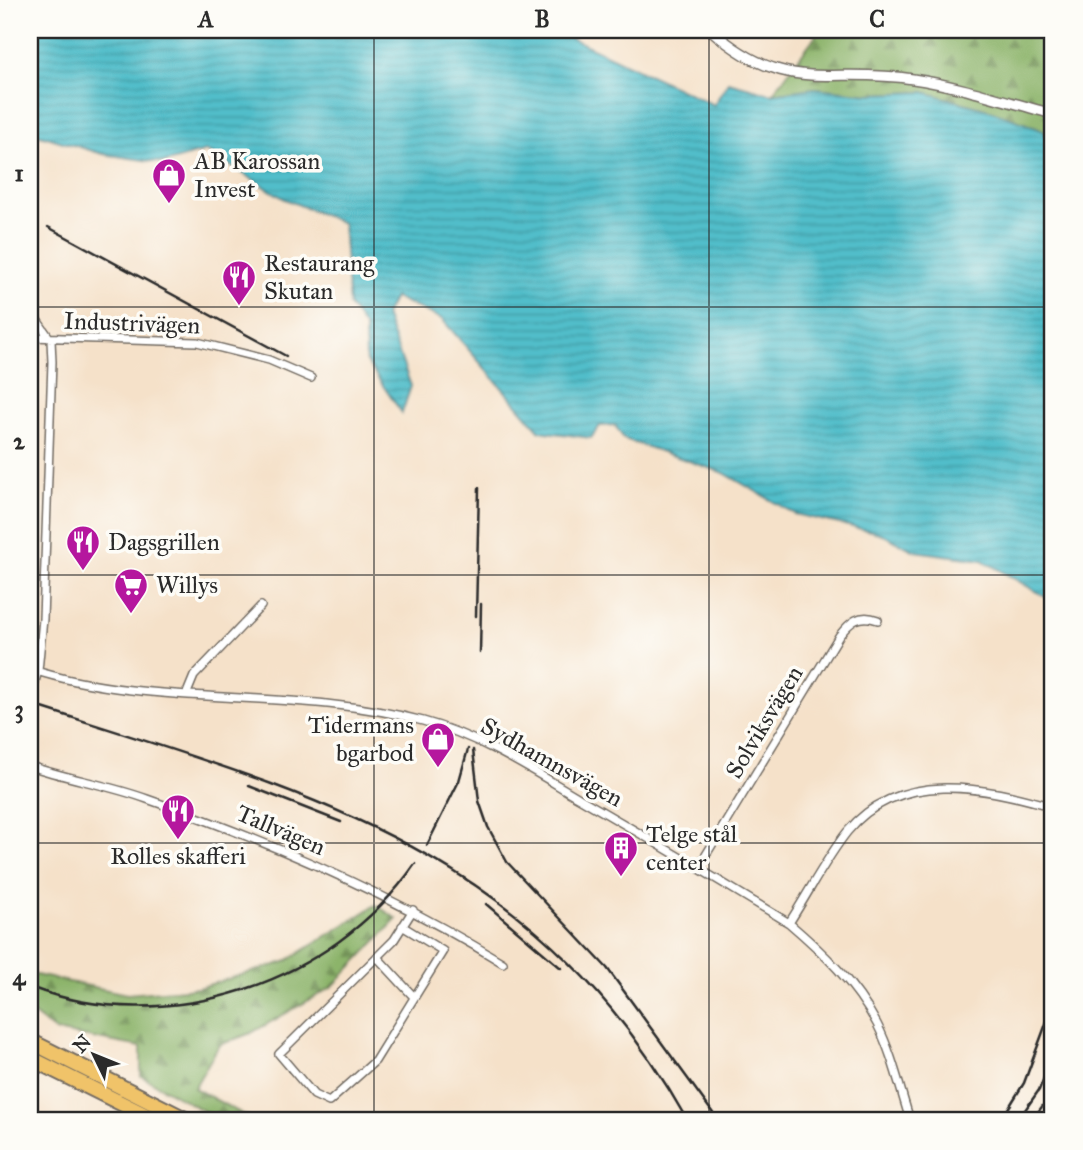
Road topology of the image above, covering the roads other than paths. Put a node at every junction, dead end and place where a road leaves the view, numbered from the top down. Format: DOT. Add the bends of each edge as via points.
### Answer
graph roads {
  1 [pos="711,30"];
  2 [pos="1053,114"];
  3 [pos="30,310"];
  4 [pos="30,337"];
  5 [pos="51,340"];
  6 [pos="311,378"];
  7 [pos="261,606"];
  8 [pos="878,620"];
  9 [pos="34,670"];
  10 [pos="187,693"];
  11 [pos="30,698"];
  12 [pos="30,766"];
  13 [pos="1053,807"];
  14 [pos="698,868"];
  15 [pos="412,910"];
  16 [pos="789,923"];
  17 [pos="402,926"];
  18 [pos="377,957"];
  19 [pos="503,963"];
  20 [pos="414,997"];
  21 [pos="30,1041"];
  22 [pos="30,1058"];
  23 [pos="155,1120"];
  24 [pos="187,1120"];
  25 [pos="911,1120"];
  1 -- 2 [label="street" via="754,62 786,73 895,76"];
  3 -- 5 [label="street"];
  4 -- 5 [label="street, Industrivägen"];
  5 -- 6 [label="street, Industrivägen" via="197,342 259,357"];
  5 -- 9 [label="street" via="47,540"];
  7 -- 10 [label="street" via="194,676"];
  8 -- 14 [label="street, Solviksvägen" via="862,617 851,621 839,636"];
  9 -- 10 [label="street, Sydhamnsvägen" via="89,686"];
  9 -- 11 [label="street"];
  10 -- 14 [label="street, Sydhamnsvägen" via="363,708 424,721 513,760"];
  12 -- 15 [label="street, Tallvägen" via="192,815"];
  13 -- 16 [label="street" via="974,787 925,788 895,797 866,814 848,832"];
  14 -- 16 [label="street, Sydhamnsvägen"];
  15 -- 17 [label="street"];
  15 -- 19 [label="street, Tallvägen"];
  16 -- 25 [label="street, Sydhamnsvägen" via="828,956 856,989 878,1025"];
  17 -- 18 [label="street"];
  17 -- 20 [label="street" via="443,951"];
  18 -- 20 [label="street"];
  18 -- 20 [label="street" via="279,1054 314,1094 330,1102 375,1061"];
  21 -- 24 [label="highway"];
  22 -- 23 [label="highway"];
}
